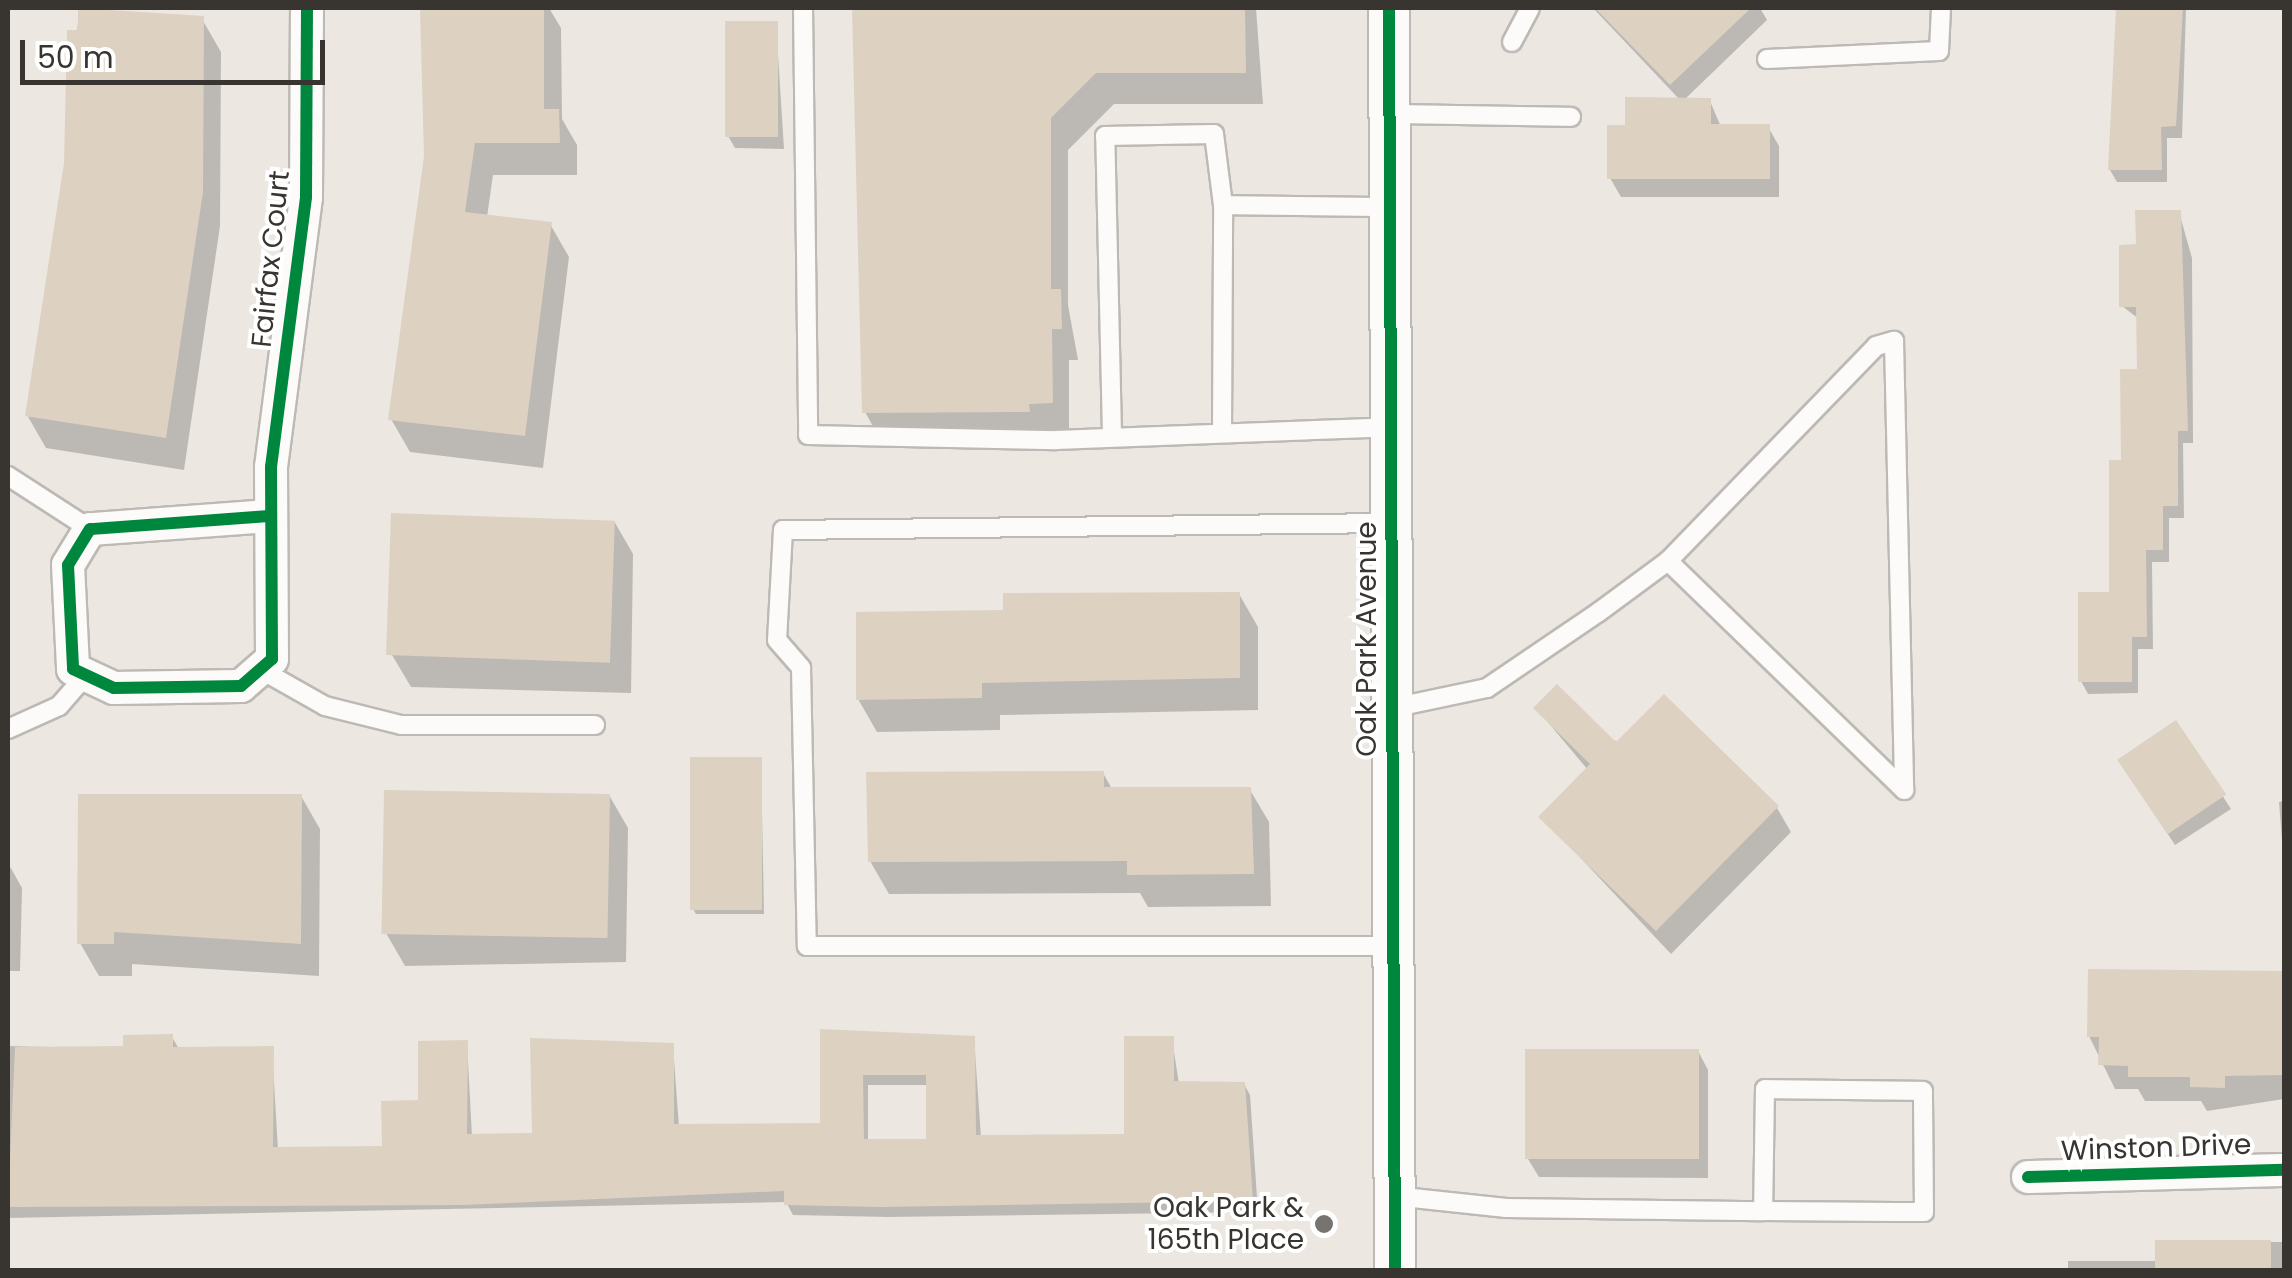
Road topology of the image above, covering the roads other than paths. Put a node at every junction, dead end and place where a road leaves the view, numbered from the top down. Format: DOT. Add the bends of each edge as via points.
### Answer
graph roads {
  1 [pos="307,8"];
  2 [pos="804,8"];
  3 [pos="1389,8"];
  4 [pos="1530,8"];
  5 [pos="1941,8"];
  6 [pos="1512,42"];
  7 [pos="1767,58"];
  8 [pos="1389,114"];
  9 [pos="1571,117"];
  10 [pos="1223,205"];
  11 [pos="1390,207"];
  12 [pos="1391,427"];
  13 [pos="1222,431"];
  14 [pos="1112,434"];
  15 [pos="8,476"];
  16 [pos="268,516"];
  17 [pos="1391,523"];
  18 [pos="90,529"];
  19 [pos="1668,562"];
  20 [pos="265,672"];
  21 [pos="82,680"];
  22 [pos="1392,708"];
  23 [pos="595,725"];
  24 [pos="8,729"];
  25 [pos="1393,946"];
  26 [pos="2284,1170"];
  27 [pos="2028,1177"];
  28 [pos="1394,1196"];
  29 [pos="1762,1211"];
  30 [pos="1395,1270"];
  1 -- 16 [label="street, Fairfax Court" via="306,197"];
  2 -- 14 [label="lane" via="808,435"];
  3 -- 8 [label="street, Oak Park Avenue"];
  4 -- 6 [label="lane"];
  5 -- 7 [label="lane" via="1939,51"];
  8 -- 9 [label="lane"];
  8 -- 11 [label="street, Oak Park Avenue"];
  10 -- 11 [label="lane"];
  10 -- 13 [label="lane"];
  10 -- 14 [label="lane" via="1214,134 1105,136"];
  11 -- 12 [label="street, Oak Park Avenue"];
  12 -- 13 [label="lane"];
  12 -- 17 [label="street, Oak Park Avenue"];
  13 -- 14 [label="lane"];
  15 -- 18 [label="lane"];
  16 -- 18 [label="street"];
  16 -- 20 [label="street, Fairfax Court" via="273,645"];
  17 -- 22 [label="street, Oak Park Avenue"];
  17 -- 25 [label="lane" via="783,530 777,640 801,668 807,946"];
  18 -- 21 [label="street" via="73,548 66,579 68,655"];
  19 -- 19 [label="lane" via="1876,346 1894,341 1904,790"];
  19 -- 22 [label="lane" via="1487,688"];
  20 -- 21 [label="street" via="241,686"];
  20 -- 23 [label="lane" via="325,706 400,725"];
  21 -- 24 [label="lane" via="59,706"];
  22 -- 25 [label="street, Oak Park Avenue"];
  25 -- 28 [label="street, Oak Park Avenue"];
  26 -- 27 [label="street, Winston Drive"];
  28 -- 29 [label="lane" via="1506,1208"];
  28 -- 30 [label="street, Oak Park Avenue"];
  29 -- 29 [label="lane" via="1924,1212 1923,1091 1765,1090"];
}
